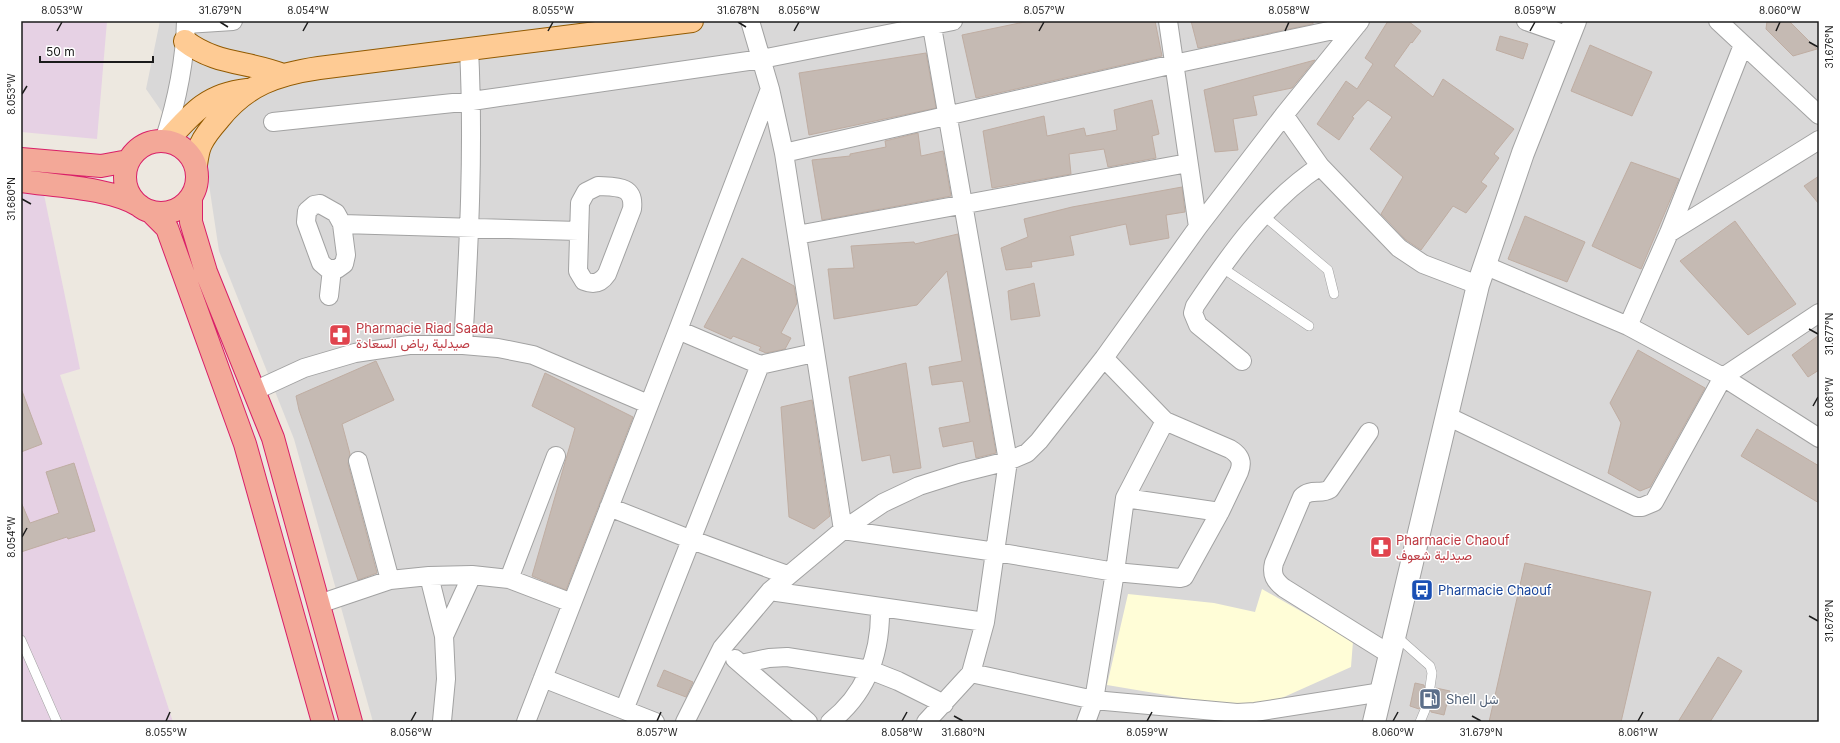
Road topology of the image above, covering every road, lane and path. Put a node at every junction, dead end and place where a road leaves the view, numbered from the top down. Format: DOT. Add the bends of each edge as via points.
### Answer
graph roads {
  1 [pos="233,21"];
  2 [pos="692,21"];
  3 [pos="750,21"];
  4 [pos="953,21"];
  5 [pos="1168,21"];
  6 [pos="1526,21"];
  7 [pos="1718,21"];
  8 [pos="932,23"];
  9 [pos="1359,23"];
  10 [pos="186,29"];
  11 [pos="1572,29"];
  12 [pos="1743,45"];
  13 [pos="469,49"];
  14 [pos="762,59"];
  15 [pos="1174,64"];
  16 [pos="282,75"];
  17 [pos="770,89"];
  18 [pos="248,90"];
  19 [pos="472,101"];
  20 [pos="1284,115"];
  21 [pos="1819,115"];
  22 [pos="948,116"];
  23 [pos="273,122"];
  24 [pos="1819,140"];
  25 [pos="165,141"];
  26 [pos="784,153"];
  27 [pos="21,160"];
  28 [pos="128,161"];
  29 [pos="1188,163"];
  30 [pos="196,165"];
  31 [pos="1320,166"];
  32 [pos="21,181"];
  33 [pos="191,198"];
  34 [pos="964,205"];
  35 [pos="146,209"];
  36 [pos="1263,215"];
  37 [pos="342,224"];
  38 [pos="470,227"];
  39 [pos="1198,227"];
  40 [pos="579,231"];
  41 [pos="1669,233"];
  42 [pos="797,235"];
  43 [pos="1221,267"];
  44 [pos="332,269"];
  45 [pos="1481,275"];
  46 [pos="1334,294"];
  47 [pos="329,296"];
  48 [pos="1819,313"];
  49 [pos="1309,326"];
  50 [pos="1628,326"];
  51 [pos="678,330"];
  52 [pos="463,345"];
  53 [pos="814,352"];
  54 [pos="1104,358"];
  55 [pos="1242,361"];
  56 [pos="760,365"];
  57 [pos="1722,377"];
  58 [pos="254,391"];
  59 [pos="648,404"];
  60 [pos="1447,416"];
  61 [pos="1165,421"];
  62 [pos="1369,432"];
  63 [pos="1819,438"];
  64 [pos="556,456"];
  65 [pos="358,460"];
  66 [pos="1008,461"];
  67 [pos="1125,498"];
  68 [pos="609,507"];
  69 [pos="1220,512"];
  70 [pos="843,530"];
  71 [pos="692,540"];
  72 [pos="996,552"];
  73 [pos="1115,572"];
  74 [pos="472,575"];
  75 [pos="787,575"];
  76 [pos="429,576"];
  77 [pos="509,579"];
  78 [pos="390,580"];
  79 [pos="770,591"];
  80 [pos="572,603"];
  81 [pos="319,604"];
  82 [pos="880,607"];
  83 [pos="985,622"];
  84 [pos="444,636"];
  85 [pos="21,640"];
  86 [pos="1393,645"];
  87 [pos="722,648"];
  88 [pos="741,664"];
  89 [pos="870,670"];
  90 [pos="972,673"];
  91 [pos="543,678"];
  92 [pos="1430,687"];
  93 [pos="1382,692"];
  94 [pos="1094,700"];
  95 [pos="944,704"];
  96 [pos="624,710"];
  97 [pos="1425,710"];
  98 [pos="442,721"];
  99 [pos="57,722"];
  100 [pos="323,722"];
  101 [pos="351,722"];
  102 [pos="526,722"];
  103 [pos="655,722"];
  104 [pos="685,722"];
  105 [pos="808,722"];
  106 [pos="830,722"];
  107 [pos="926,722"];
  108 [pos="1086,722"];
  109 [pos="1374,722"];
  110 [pos="1420,722"];
  1 -- 10 [label="street"];
  2 -- 13 [label="main road"];
  3 -- 14 [label="street"];
  4 -- 8 [label="street"];
  5 -- 15 [label="street"];
  6 -- 11 [label="street"];
  7 -- 12 [label="street"];
  8 -- 14 [label="street"];
  8 -- 22 [label="street"];
  9 -- 15 [label="street"];
  9 -- 20 [label="street"];
  10 -- 16 [label="main road" via="195,49 219,60 260,67"];
  10 -- 25 [label="street" via="179,88"];
  11 -- 45 [label="street" via="1523,153"];
  12 -- 21 [label="street"];
  12 -- 41 [label="street"];
  13 -- 16 [label="main road"];
  13 -- 19 [label="street"];
  14 -- 17 [label="street"];
  14 -- 19 [label="street"];
  15 -- 22 [label="street"];
  15 -- 29 [label="street"];
  16 -- 18 [label="main road"];
  17 -- 26 [label="street"];
  17 -- 51 [label="street"];
  18 -- 25 [label="main road" via="232,92 202,104"];
  18 -- 30 [label="main road" via="207,134"];
  19 -- 23 [label="street"];
  19 -- 38 [label="street"];
  20 -- 31 [label="street"];
  20 -- 39 [label="street"];
  22 -- 26 [label="street"];
  22 -- 34 [label="street"];
  24 -- 41 [label="street"];
  25 -- 28 [label="highway" via="146,144 137,149"];
  25 -- 30 [label="highway" via="184,149"];
  26 -- 42 [label="street"];
  27 -- 28 [label="highway" via="101,166"];
  28 -- 35 [label="highway" via="127,188 132,198"];
  29 -- 34 [label="street"];
  29 -- 39 [label="street"];
  30 -- 33 [label="highway" via="198,176"];
  31 -- 36 [label="street" via="1297,181"];
  31 -- 45 [label="street" via="1399,248 1429,267"];
  32 -- 35 [label="highway" via="101,192 129,199"];
  33 -- 35 [label="highway" via="173,211 162,213"];
  33 -- 58 [label="highway" via="191,222 206,272"];
  34 -- 42 [label="street"];
  34 -- 66 [label="street"];
  35 -- 100 [label="highway" via="167,228 245,444"];
  36 -- 43 [label="street"];
  36 -- 46 [label="lane" via="1328,270"];
  37 -- 38 [label="street"];
  37 -- 44 [label="street" via="346,259 341,266"];
  37 -- 44 [label="street" via="336,213 326,206 314,205 307,211 306,222 321,263"];
  38 -- 40 [label="street"];
  38 -- 52 [label="street"];
  39 -- 54 [label="street"];
  40 -- 40 [label="street" via="578,271 584,281 600,282 607,274 632,209 631,195 619,187 598,186 586,192 580,203"];
  41 -- 50 [label="street"];
  42 -- 53 [label="street"];
  43 -- 49 [label="lane"];
  43 -- 55 [label="street" via="1193,312 1198,325"];
  44 -- 47 [label="street"];
  45 -- 50 [label="street"];
  45 -- 60 [label="street"];
  48 -- 57 [label="street"];
  50 -- 57 [label="street"];
  51 -- 56 [label="street"];
  51 -- 59 [label="street"];
  52 -- 58 [label="street" via="409,345 355,353 304,368"];
  52 -- 59 [label="street" via="533,355"];
  53 -- 56 [label="street"];
  53 -- 70 [label="street"];
  54 -- 61 [label="street"];
  54 -- 66 [label="street" via="1039,441 1027,453"];
  56 -- 71 [label="street"];
  57 -- 60 [label="street" via="1654,502 1642,508"];
  57 -- 63 [label="street"];
  58 -- 81 [label="highway" via="273,438"];
  59 -- 68 [label="street"];
  60 -- 86 [label="street"];
  61 -- 67 [label="street"];
  61 -- 69 [label="street" via="1230,449 1240,459 1239,472"];
  62 -- 86 [label="street" via="1330,489 1324,492 1309,492 1302,497 1274,563 1272,574 1284,588"];
  64 -- 77 [label="street"];
  65 -- 78 [label="street"];
  66 -- 70 [label="street" via="919,486 883,503"];
  66 -- 72 [label="street"];
  67 -- 69 [label="street"];
  67 -- 73 [label="street"];
  68 -- 71 [label="street"];
  68 -- 80 [label="street"];
  69 -- 73 [label="street" via="1184,577"];
  70 -- 72 [label="street"];
  70 -- 75 [label="street"];
  71 -- 75 [label="street"];
  71 -- 96 [label="street"];
  72 -- 73 [label="street"];
  72 -- 83 [label="street"];
  73 -- 94 [label="street"];
  74 -- 76 [label="street"];
  74 -- 77 [label="street"];
  74 -- 84 [label="street"];
  75 -- 79 [label="street"];
  76 -- 78 [label="street"];
  76 -- 84 [label="street"];
  77 -- 80 [label="street"];
  78 -- 81 [label="street"];
  79 -- 82 [label="street"];
  79 -- 87 [label="street"];
  80 -- 91 [label="street"];
  81 -- 101 [label="highway"];
  82 -- 83 [label="street"];
  82 -- 89 [label="street" via="881,629"];
  83 -- 90 [label="street"];
  84 -- 98 [label="street" via="446,679"];
  85 -- 99 [label="lane"];
  86 -- 92 [label="lane" via="1430,666"];
  86 -- 93 [label="street"];
  87 -- 88 [label="street"];
  87 -- 104 [label="street"];
  88 -- 89 [label="street" via="787,657"];
  88 -- 105 [label="street"];
  89 -- 95 [label="street"];
  89 -- 106 [label="street" via="857,694"];
  90 -- 94 [label="street"];
  90 -- 95 [label="street"];
  91 -- 96 [label="street"];
  91 -- 102 [label="street"];
  93 -- 94 [label="street" via="1237,713"];
  93 -- 109 [label="street"];
  94 -- 108 [label="street"];
  95 -- 107 [label="street"];
  96 -- 103 [label="street"];
  97 -- 110 [label="lane"];
}
